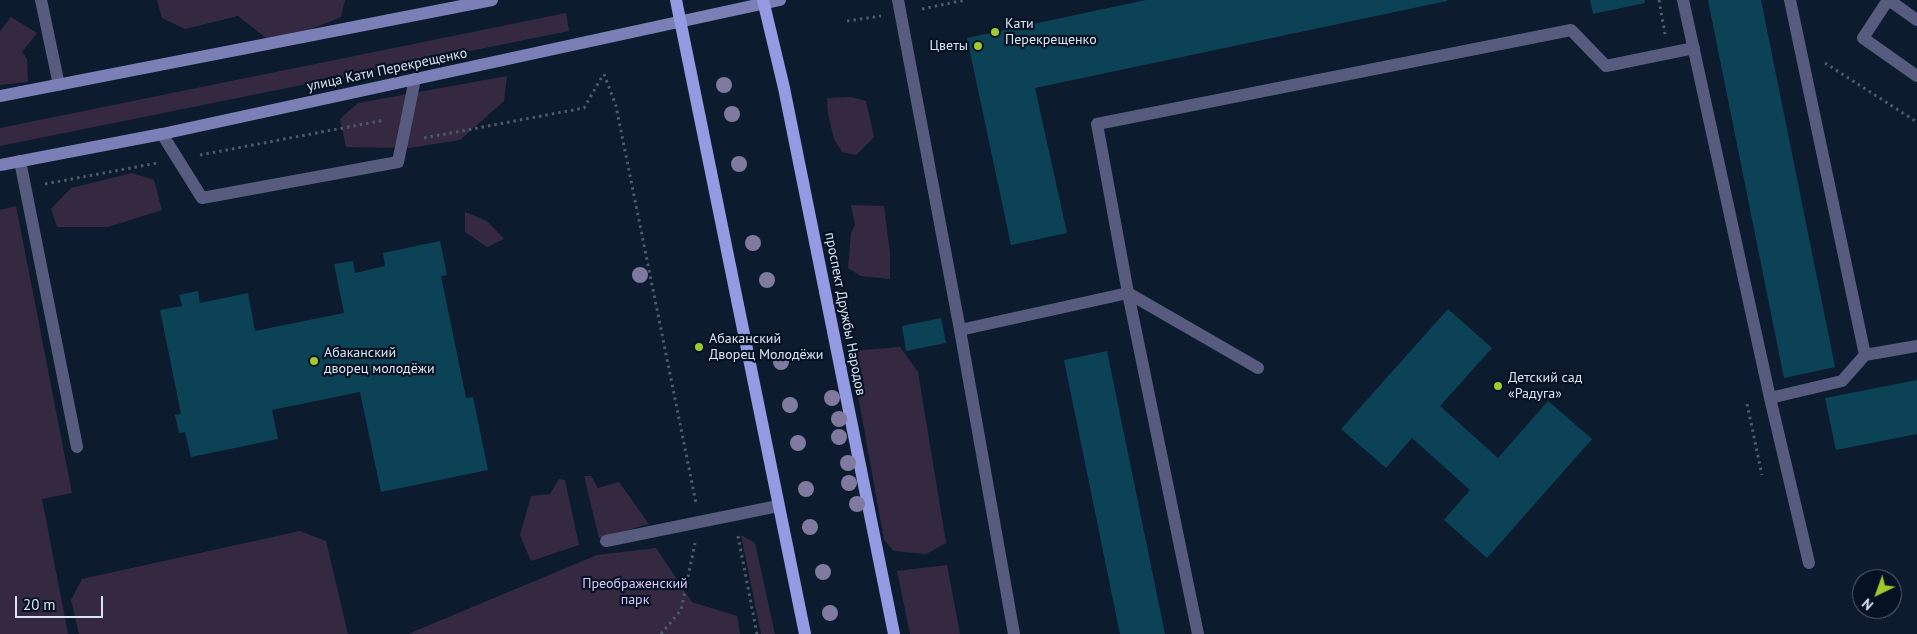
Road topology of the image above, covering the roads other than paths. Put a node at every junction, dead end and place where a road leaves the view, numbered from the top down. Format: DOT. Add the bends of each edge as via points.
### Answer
graph roads {
  1 [pos="41,0"];
  2 [pos="492,0"];
  3 [pos="676,0"];
  4 [pos="780,0"];
  5 [pos="898,0"];
  6 [pos="1683,0"];
  7 [pos="1790,0"];
  8 [pos="1888,0"];
  9 [pos="764,1"];
  10 [pos="1917,20"];
  11 [pos="681,21"];
  12 [pos="1694,48"];
  13 [pos="1917,76"];
  14 [pos="415,79"];
  15 [pos="59,85"];
  16 [pos="0,96"];
  17 [pos="162,134"];
  18 [pos="20,161"];
  19 [pos="0,166"];
  20 [pos="1128,293"];
  21 [pos="960,330"];
  22 [pos="1917,346"];
  23 [pos="1865,355"];
  24 [pos="1258,368"];
  25 [pos="1770,398"];
  26 [pos="77,447"];
  27 [pos="778,506"];
  28 [pos="606,541"];
  29 [pos="1809,563"];
  30 [pos="806,634"];
  31 [pos="894,634"];
  32 [pos="1014,634"];
  33 [pos="1198,634"];
  1 -- 15 [label="lane"];
  2 -- 15 [label="street"];
  3 -- 11 [label="main road"];
  4 -- 9 [label="street, улица Кати Перекрещенко"];
  5 -- 21 [label="lane"];
  6 -- 12 [label="lane"];
  7 -- 23 [label="lane"];
  8 -- 10 [label="lane"];
  8 -- 13 [label="lane" via="1863,38"];
  9 -- 11 [label="street, улица Кати Перекрещенко"];
  9 -- 31 [label="main road, проспект Дружбы Народов"];
  11 -- 14 [label="street, улица Кати Перекрещенко"];
  11 -- 27 [label="main road"];
  12 -- 20 [label="lane" via="1606,66 1571,30 1097,124"];
  12 -- 25 [label="lane"];
  14 -- 17 [label="street, улица Кати Перекрещенко"];
  14 -- 17 [label="lane" via="398,162 202,198"];
  15 -- 16 [label="street"];
  17 -- 18 [label="street, улица Кати Перекрещенко"];
  18 -- 19 [label="street, улица Кати Перекрещенко"];
  18 -- 26 [label="lane"];
  20 -- 21 [label="lane"];
  20 -- 24 [label="lane"];
  20 -- 33 [label="lane"];
  21 -- 32 [label="lane"];
  22 -- 23 [label="lane"];
  23 -- 25 [label="lane" via="1842,381"];
  25 -- 29 [label="lane"];
  27 -- 28 [label="lane"];
  27 -- 30 [label="main road"];
}
